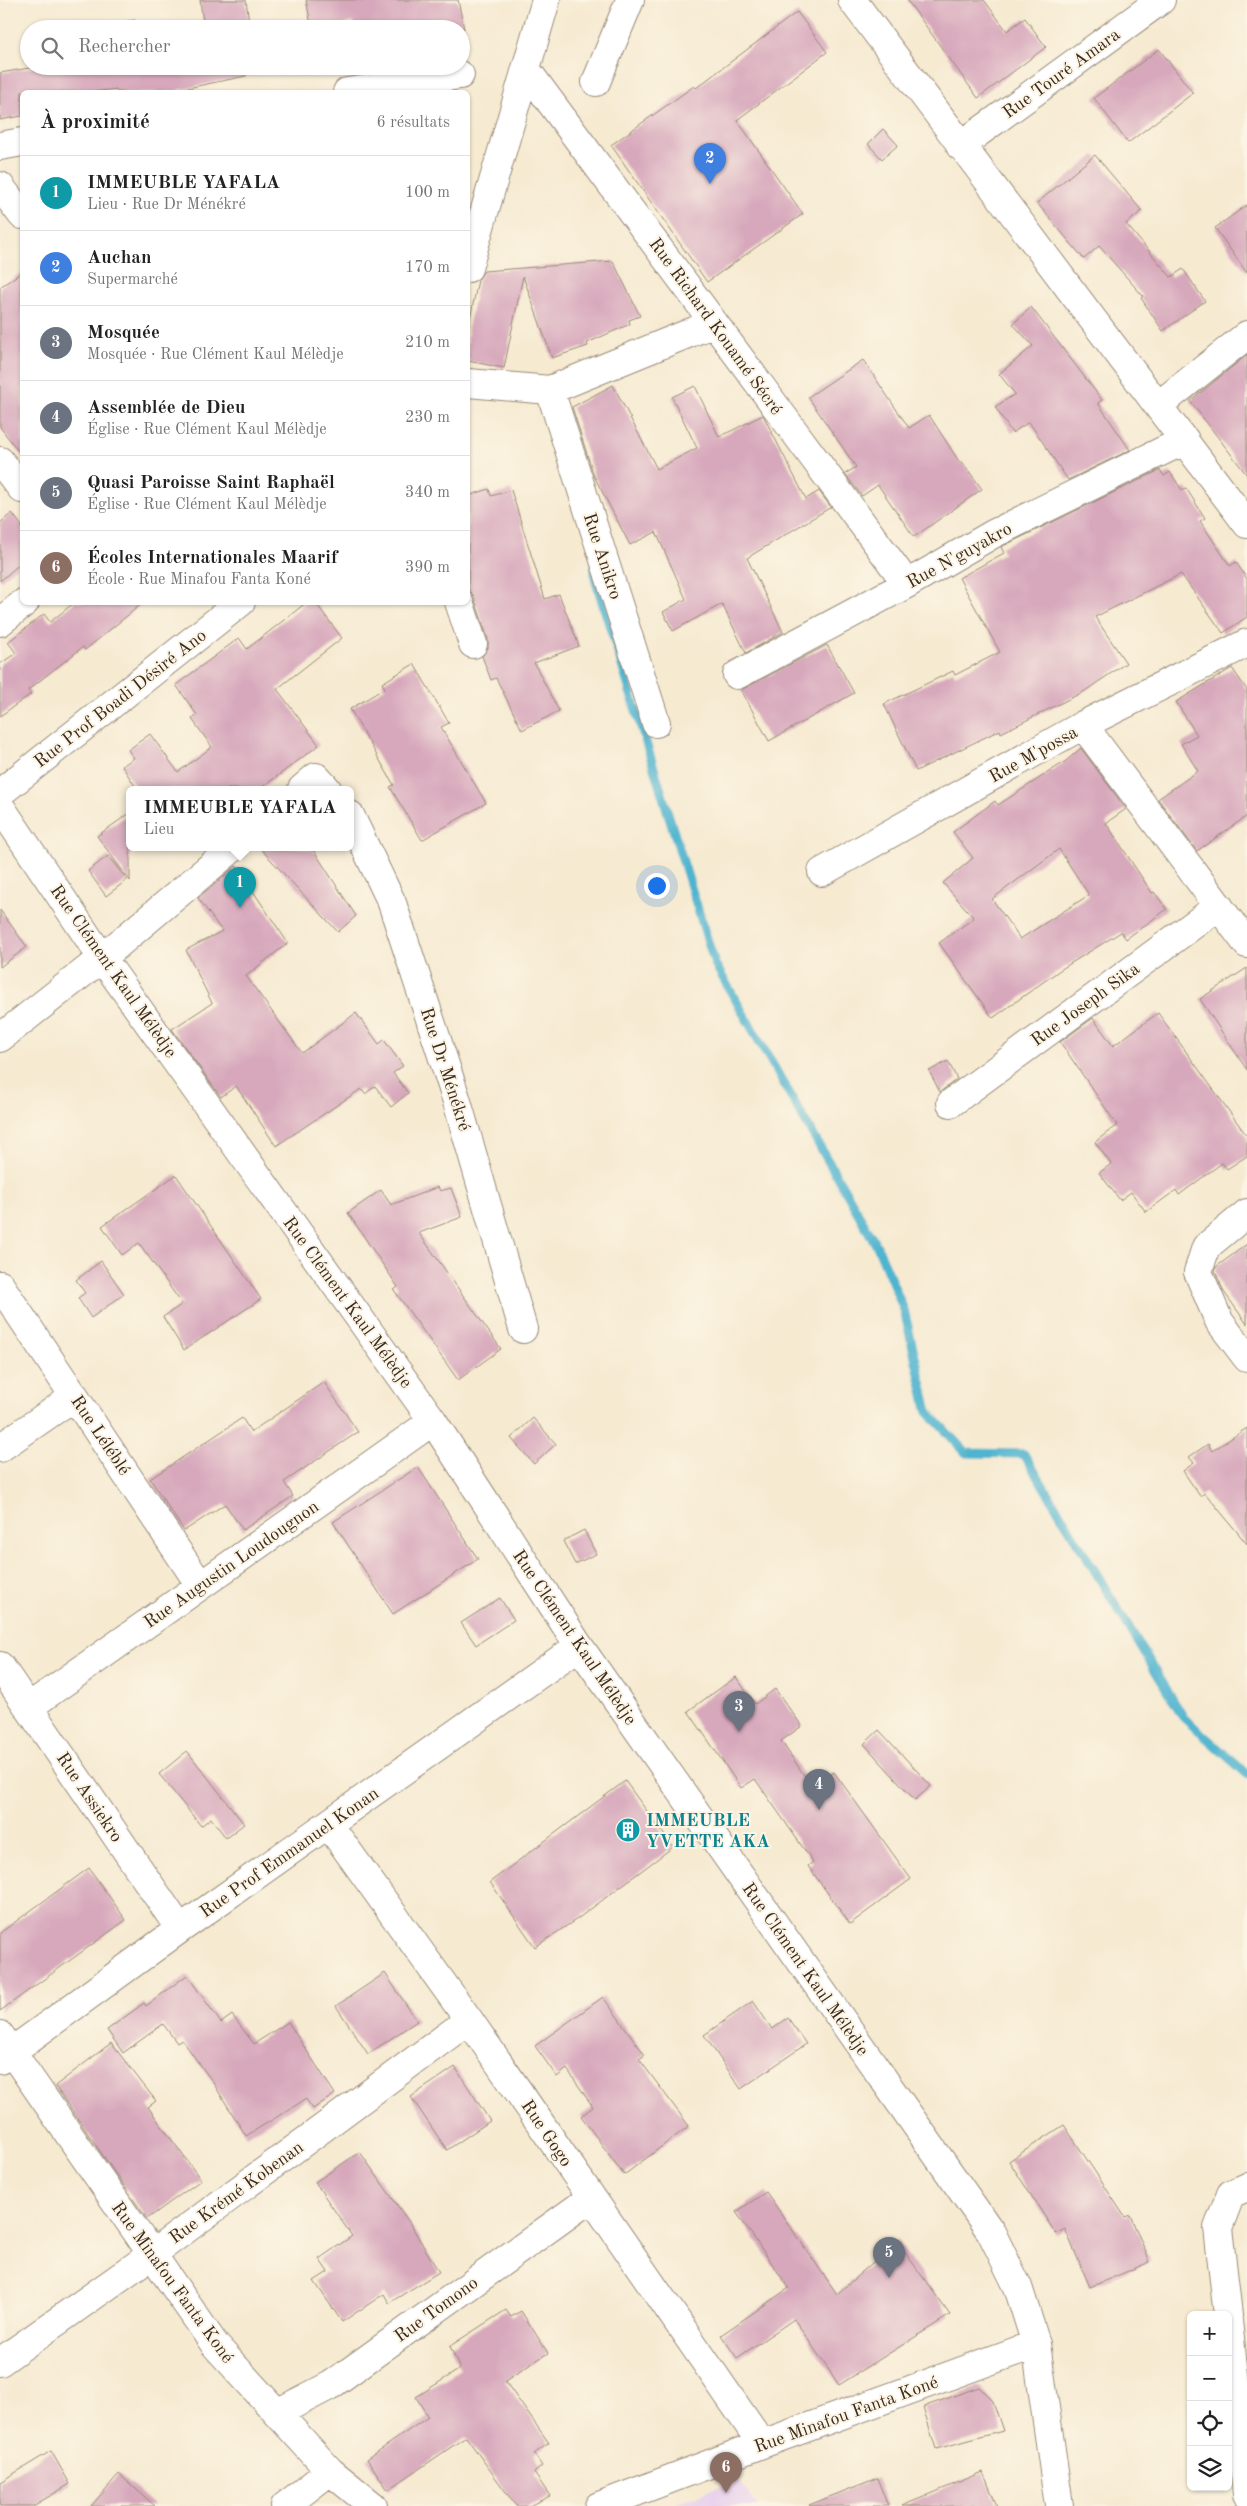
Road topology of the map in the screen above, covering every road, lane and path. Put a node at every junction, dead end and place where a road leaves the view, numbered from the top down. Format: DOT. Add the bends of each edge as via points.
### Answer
graph roads {
  1 [pos="546,0"];
  2 [pos="630,0"];
  3 [pos="852,0"];
  4 [pos="1161,0"];
  5 [pos="526,69"];
  6 [pos="460,75"];
  7 [pos="596,82"];
  8 [pos="360,90"];
  9 [pos="20,142"];
  10 [pos="0,146"];
  11 [pos="960,146"];
  12 [pos="0,186"];
  13 [pos="20,213"];
  14 [pos="470,261"];
  15 [pos="714,323"];
  16 [pos="1247,335"];
  17 [pos="470,383"];
  18 [pos="550,390"];
  19 [pos="1159,406"];
  20 [pos="1185,440"];
  21 [pos="0,461"];
  22 [pos="20,486"];
  23 [pos="1247,524"];
  24 [pos="907,584"];
  25 [pos="21,605"];
  26 [pos="236,605"];
  27 [pos="460,605"];
  28 [pos="0,622"];
  29 [pos="1247,643"];
  30 [pos="473,644"];
  31 [pos="737,675"];
  32 [pos="656,723"];
  33 [pos="1083,726"];
  34 [pos="306,786"];
  35 [pos="324,786"];
  36 [pos="0,793"];
  37 [pos="0,806"];
  38 [pos="354,823"];
  39 [pos="229,851"];
  40 [pos="822,872"];
  41 [pos="1218,906"];
  42 [pos="1247,944"];
  43 [pos="102,958"];
  44 [pos="0,1038"];
  45 [pos="951,1102"];
  46 [pos="1247,1213"];
  47 [pos="0,1285"];
  48 [pos="523,1329"];
  49 [pos="1247,1358"];
  50 [pos="75,1396"];
  51 [pos="433,1421"];
  52 [pos="0,1448"];
  53 [pos="200,1585"];
  54 [pos="579,1646"];
  55 [pos="0,1666"];
  56 [pos="29,1707"];
  57 [pos="329,1825"];
  58 [pos="180,1929"];
  59 [pos="469,2020"];
  60 [pos="4,2049"];
  61 [pos="1247,2187"];
  62 [pos="591,2198"];
  63 [pos="151,2255"];
  64 [pos="1228,2311"];
  65 [pos="1036,2344"];
  66 [pos="1232,2348"];
  67 [pos="0,2362"];
  68 [pos="277,2413"];
  69 [pos="1243,2423"];
  70 [pos="762,2444"];
  71 [pos="330,2471"];
  72 [pos="1247,2494"];
  73 [pos="285,2506"];
  74 [pos="372,2506"];
  75 [pos="599,2506"];
  76 [pos="1059,2506"];
  1 -- 5 [label="street"];
  2 -- 7 [label="street"];
  3 -- 11 [label="street"];
  4 -- 11 [label="street, Rue Touré Amara"];
  5 -- 14 [label="street"];
  5 -- 15 [label="street, Rue Richard Kouamé Sécré"];
  6 -- 8 [label="street"];
  9 -- 10 [label="street"];
  11 -- 19 [label="street"];
  12 -- 13 [label="street"];
  15 -- 18 [label="street"];
  15 -- 24 [label="street, Rue Richard Kouamé Sécré"];
  16 -- 19 [label="street"];
  17 -- 18 [label="street"];
  18 -- 32 [label="street, Rue Anikro"];
  19 -- 20 [label="street"];
  20 -- 23 [label="street"];
  20 -- 24 [label="street, Rue N'guyakro" via="993,534"];
  21 -- 22 [label="street"];
  24 -- 31 [label="street, Rue N'guyakro"];
  25 -- 28 [label="street"];
  26 -- 36 [label="street, Rue Prof Boadi Désiré Ano"];
  27 -- 30 [label="street"];
  29 -- 33 [label="street, Rue M'possa"];
  33 -- 40 [label="street, Rue M'possa"];
  33 -- 41 [label="street"];
  34 -- 35 [label="street" via="316,777"];
  37 -- 43 [label="street, Rue Clément Kaul Mélèdje"];
  38 -- 48 [label="street, Rue Dr Ménékré" via="392,904 456,1098"];
  39 -- 43 [label="street"];
  41 -- 42 [label="street"];
  41 -- 45 [label="street, Rue Joseph Sika"];
  43 -- 44 [label="street"];
  43 -- 51 [label="street, Rue Clément Kaul Mélèdje"];
  46 -- 49 [label="street" via="1206,1246 1198,1272 1219,1321"];
  47 -- 50 [label="street, Rue Léléblé"];
  50 -- 52 [label="street"];
  50 -- 53 [label="street, Rue Léléblé"];
  51 -- 53 [label="street, Rue Augustin Loudougnon"];
  51 -- 54 [label="street, Rue Clément Kaul Mélèdje"];
  53 -- 56 [label="street, Rue Augustin Loudougnon"];
  54 -- 57 [label="street, Rue Prof Emmanuel Konan"];
  54 -- 65 [label="street, Rue Clément Kaul Mélèdje" via="991,2232 1018,2287"];
  55 -- 56 [label="street, Rue Assiekro"];
  56 -- 58 [label="street, Rue Assiekro"];
  57 -- 58 [label="street, Rue Prof Emmanuel Konan"];
  57 -- 59 [label="street, Rue Gogo"];
  58 -- 60 [label="street, Rue Prof Emmanuel Konan"];
  59 -- 62 [label="street, Rue Gogo"];
  59 -- 63 [label="street, Rue Krémé Kobenan"];
  60 -- 63 [label="street, Rue Minafou Fanta Koné"];
  61 -- 64 [label="street" via="1231,2194 1218,2228"];
  62 -- 68 [label="street, Rue Tomono" via="331,2385"];
  62 -- 70 [label="street, Rue Gogo"];
  63 -- 67 [label="street, Rue Krémé Kobenan"];
  63 -- 68 [label="street, Rue Minafou Fanta Koné" via="215,2345"];
  65 -- 70 [label="street, Rue Minafou Fanta Koné"];
  65 -- 76 [label="street, Rue Clément Kaul Mélèdje"];
  66 -- 69 [label="street"];
  68 -- 71 [label="street, Rue Minafou Fanta Koné"];
  69 -- 72 [label="street"];
  70 -- 75 [label="street, Rue Minafou Fanta Koné"];
  71 -- 73 [label="street"];
  71 -- 74 [label="street, Rue Minafou Fanta Koné"];
}
